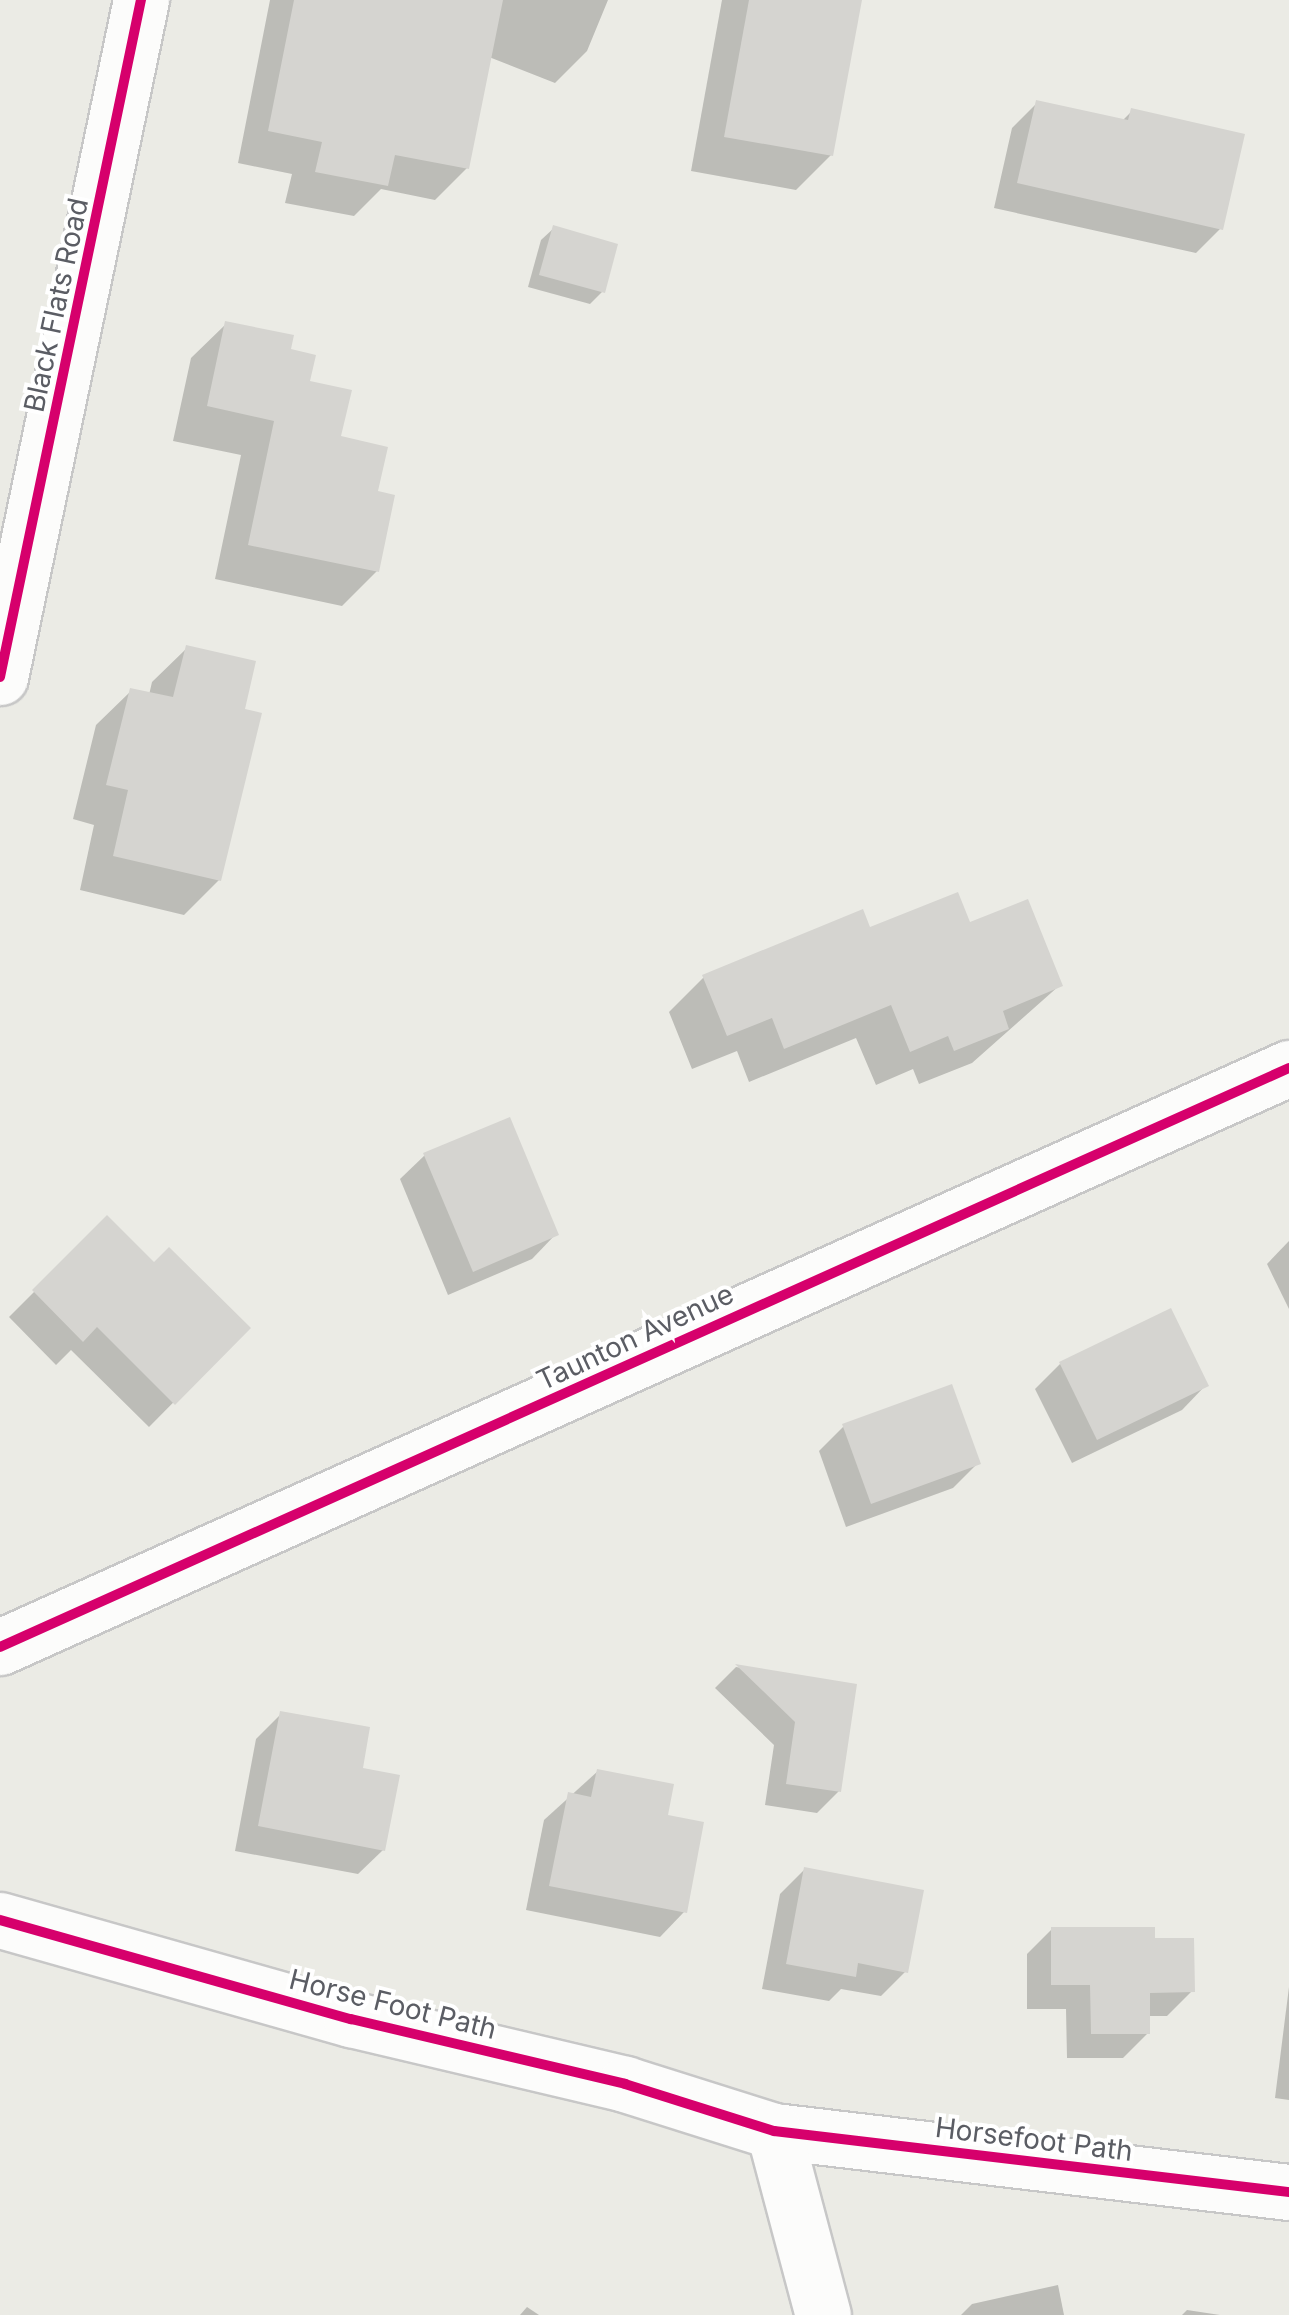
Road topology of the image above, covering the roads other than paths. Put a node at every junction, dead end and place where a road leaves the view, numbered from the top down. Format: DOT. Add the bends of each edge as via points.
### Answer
graph roads {
  1 [pos="142,0"];
  2 [pos="0,677"];
  3 [pos="1289,1068"];
  4 [pos="0,1646"];
  5 [pos="0,1920"];
  6 [pos="774,2131"];
  7 [pos="1289,2192"];
  8 [pos="824,2315"];
  1 -- 2 [label="street, Black Flats Road"];
  3 -- 4 [label="street, Taunton Avenue"];
  5 -- 6 [label="street, Horse Foot Path" via="351,2019 625,2084"];
  6 -- 7 [label="street, Horsefoot Path"];
  6 -- 8 [label="street"];
}
